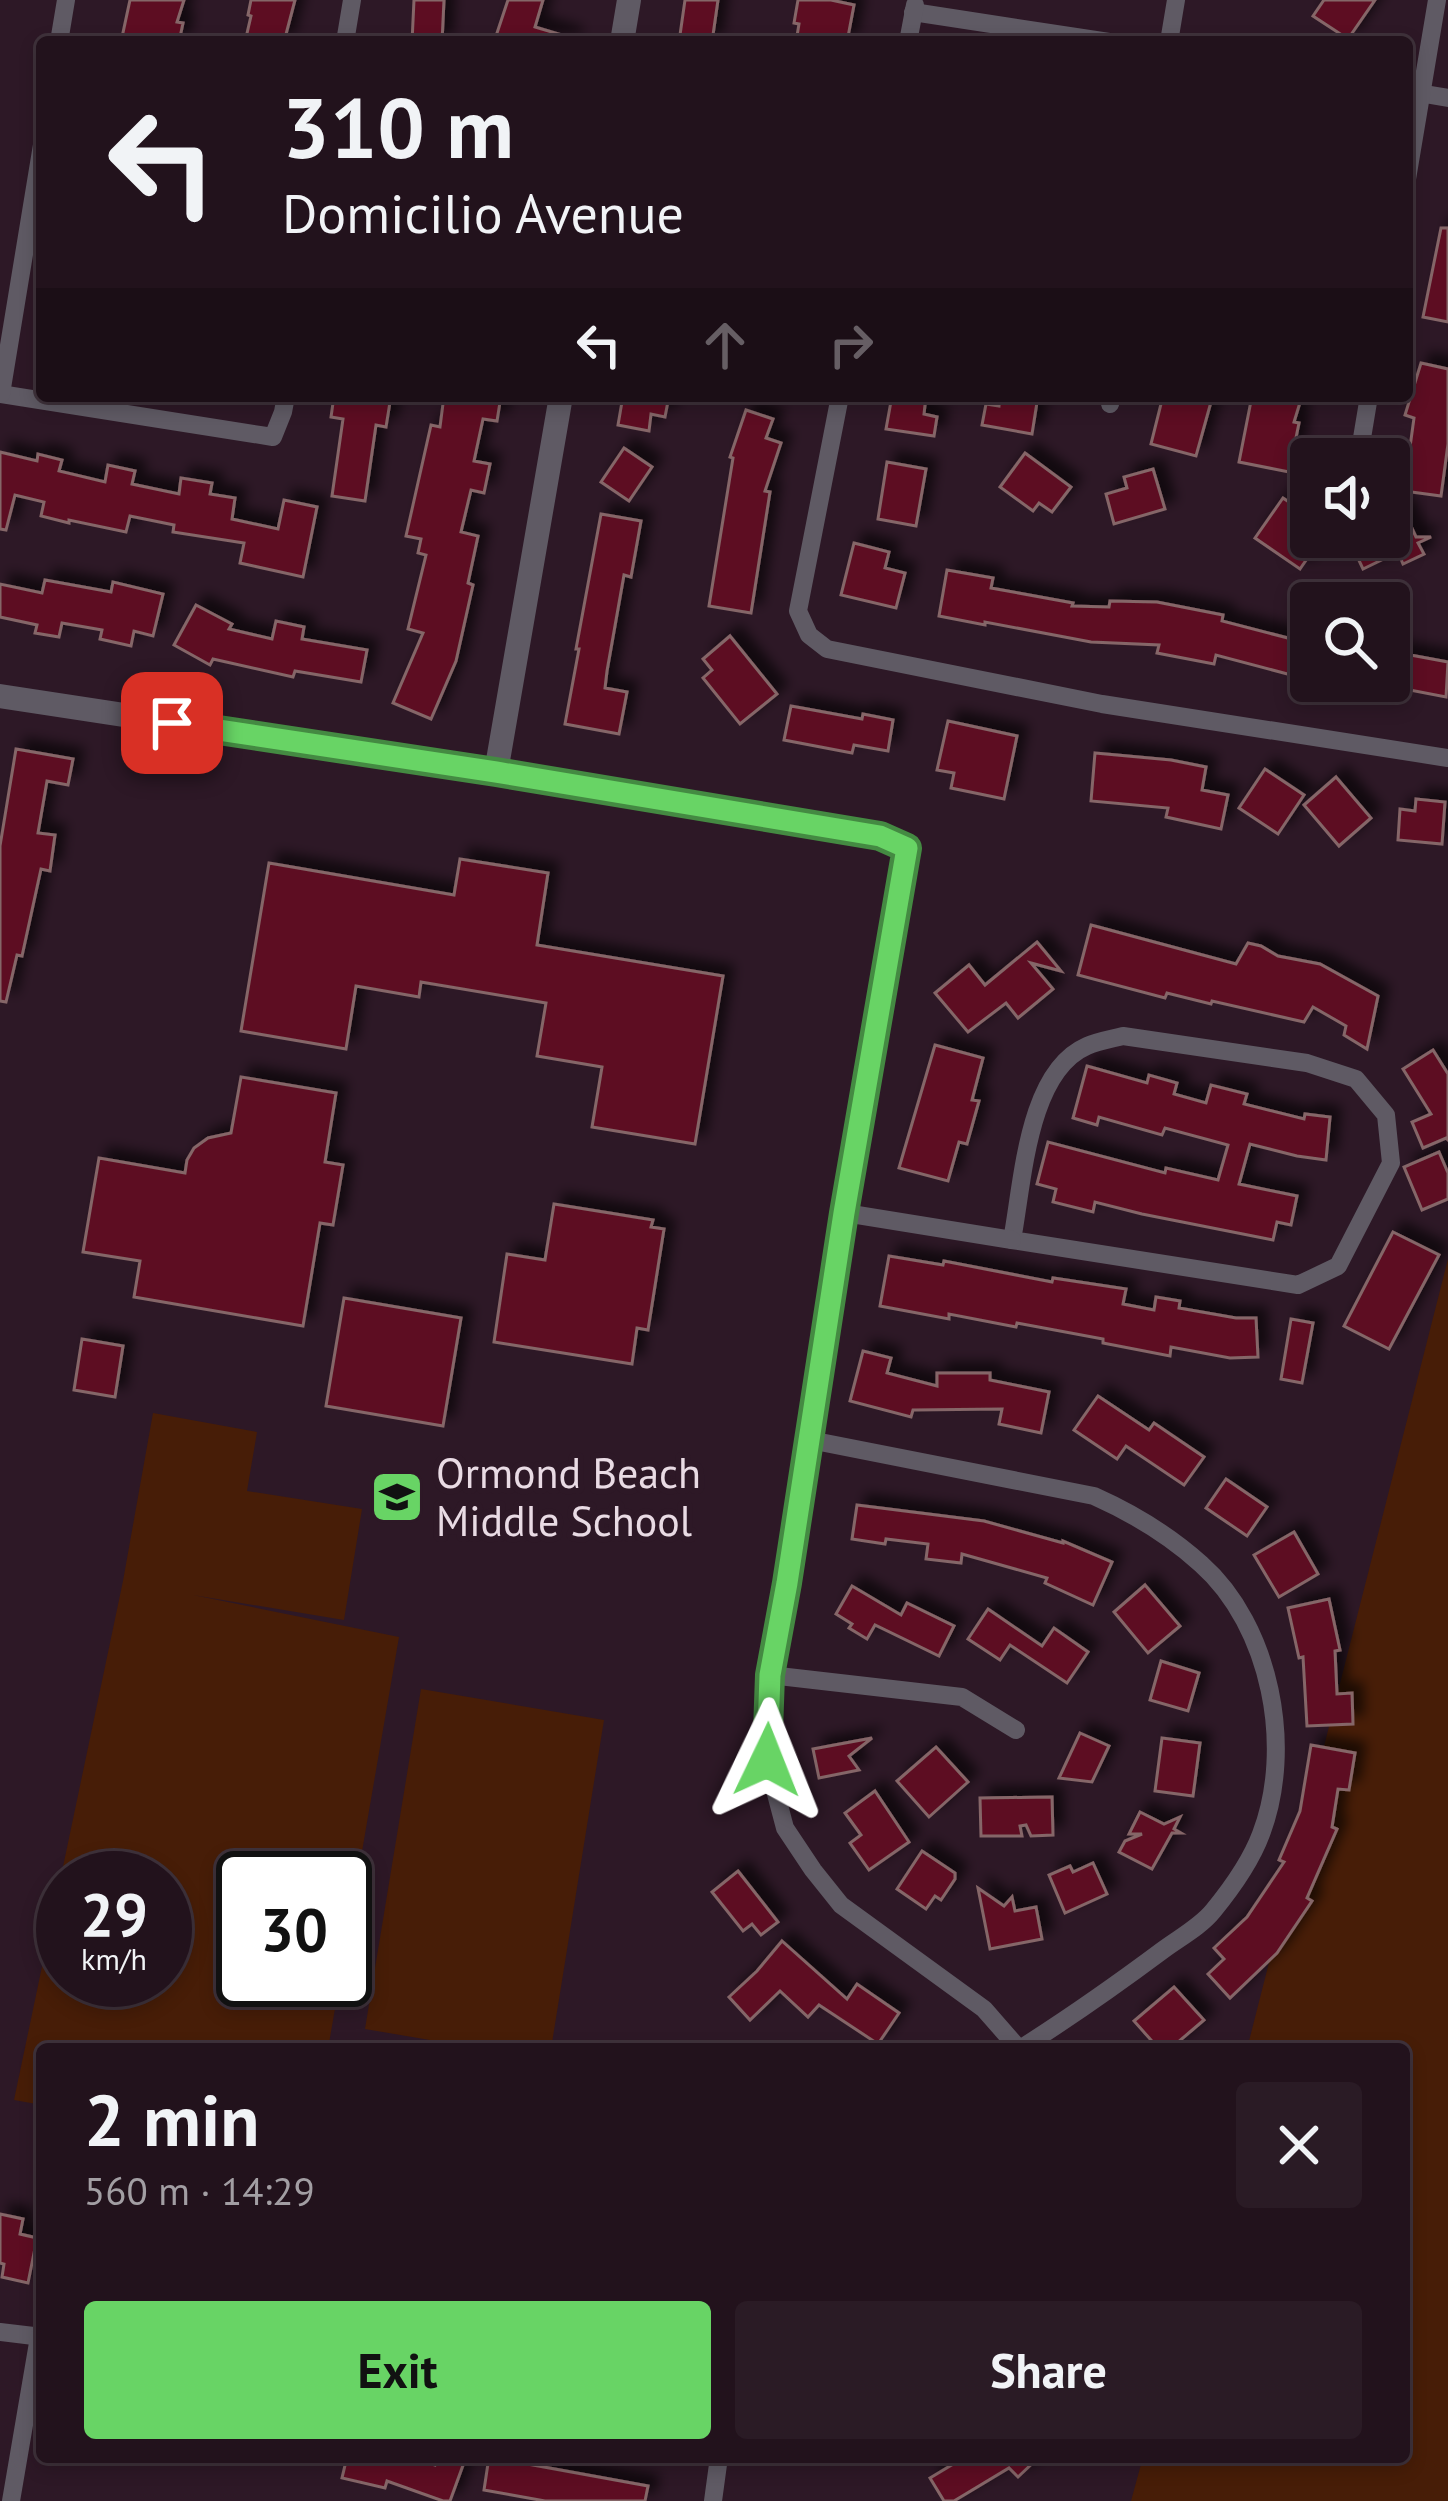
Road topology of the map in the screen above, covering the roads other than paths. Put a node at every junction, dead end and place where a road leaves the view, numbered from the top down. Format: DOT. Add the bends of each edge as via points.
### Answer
graph roads {
  1 [pos="66,0"];
  2 [pos="352,0"];
  3 [pos="629,0"];
  4 [pos="1176,0"];
  5 [pos="1437,0"];
  6 [pos="914,6"];
  7 [pos="60,36"];
  8 [pos="346,36"];
  9 [pos="623,36"];
  10 [pos="909,36"];
  11 [pos="1076,36"];
  12 [pos="1170,36"];
  13 [pos="1414,93"];
  14 [pos="1448,98"];
  15 [pos="36,181"];
  16 [pos="0,394"];
  17 [pos="36,400"];
  18 [pos="51,402"];
  19 [pos="285,402"];
  20 [pos="560,402"];
  21 [pos="839,402"];
  22 [pos="1368,402"];
  23 [pos="1362,438"];
  24 [pos="0,697"];
  25 [pos="1448,758"];
  26 [pos="496,772"];
  27 [pos="844,1213"];
  28 [pos="1012,1240"];
  29 [pos="810,1440"];
  30 [pos="770,1675"];
  31 [pos="1016,1730"];
  32 [pos="1015,2043"];
  33 [pos="1030,2043"];
  34 [pos="0,2332"];
  35 [pos="36,2336"];
  36 [pos="36,2360"];
  37 [pos="718,2463"];
  38 [pos="11,2501"];
  39 [pos="713,2501"];
  1 -- 7 [label="street"];
  2 -- 8 [label="street"];
  3 -- 9 [label="street"];
  4 -- 12 [label="street"];
  5 -- 13 [label="street"];
  6 -- 10 [label="street"];
  6 -- 11 [label="street"];
  13 -- 14 [label="street"];
  15 -- 16 [label="street"];
  16 -- 17 [label="street"];
  18 -- 19 [label="street" via="273,437"];
  20 -- 26 [label="street"];
  21 -- 25 [label="street" via="798,611 827,649 1102,704"];
  22 -- 23 [label="street"];
  24 -- 26 [label="street"];
  26 -- 27 [label="street" via="880,836 907,848"];
  27 -- 28 [label="street"];
  27 -- 29 [label="street"];
  28 -- 28 [label="street" via="1298,1285 1338,1266 1391,1163 1386,1115 1356,1079 1307,1063 1123,1036 1084,1046 1053,1071 1036,1110"];
  29 -- 30 [label="street"];
  29 -- 33 [label="street" via="1094,1496 1131,1513 1203,1565 1241,1613 1262,1658 1274,1708 1272,1786 1261,1836 1234,1883 1209,1916"];
  30 -- 31 [label="street" via="962,1697"];
  30 -- 32 [label="street" via="767,1760 785,1828 841,1905 984,2009"];
  34 -- 35 [label="street"];
  36 -- 38 [label="street"];
  37 -- 39 [label="street"];
}
